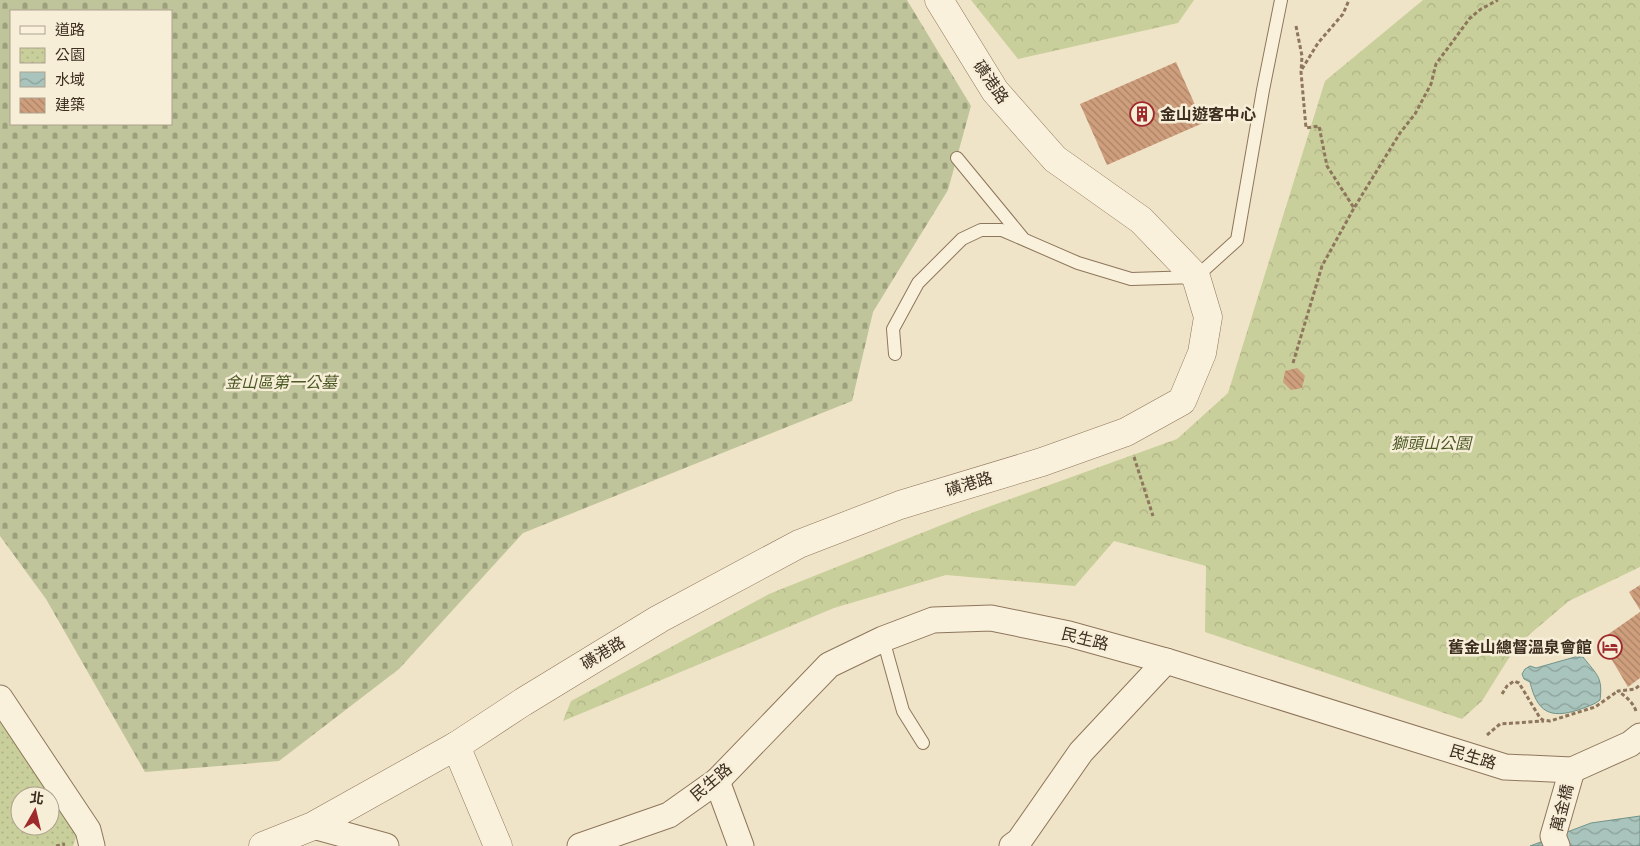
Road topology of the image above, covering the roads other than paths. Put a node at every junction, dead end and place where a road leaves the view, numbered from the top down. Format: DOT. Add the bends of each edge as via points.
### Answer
graph roads {
  1 [pos="939,0"];
  2 [pos="1281,0"];
  3 [pos="957,158"];
  4 [pos="1024,239"];
  5 [pos="1196,277"];
  6 [pos="895,354"];
  7 [pos="883,639"];
  8 [pos="1166,661"];
  9 [pos="0,698"];
  10 [pos="1640,736"];
  11 [pos="923,743"];
  12 [pos="456,746"];
  13 [pos="1572,770"];
  14 [pos="717,781"];
  15 [pos="313,826"];
  16 [pos="1555,841"];
  17 [pos="92,846"];
  18 [pos="263,846"];
  19 [pos="386,846"];
  20 [pos="498,846"];
  21 [pos="580,846"];
  22 [pos="741,846"];
  23 [pos="1012,846"];
  1 -- 5 [label="street, 磺港路" via="994,91 1055,159 1141,220"];
  2 -- 5 [label="lane" via="1237,240"];
  3 -- 4 [label="lane"];
  4 -- 5 [label="lane" via="1078,263 1131,279"];
  4 -- 6 [label="lane" via="1002,230 981,230 962,240 918,283 893,329"];
  5 -- 12 [label="street, 磺港路" via="1208,317 1202,353 1182,401 1126,432 1042,462 900,504 799,544 659,619"];
  7 -- 8 [label="street, 民生路" via="933,620 991,618 1069,634"];
  7 -- 11 [label="lane" via="903,711"];
  7 -- 14 [label="street, 民生路" via="830,665"];
  8 -- 13 [label="street, 民生路" via="1505,767"];
  8 -- 23 [label="street" via="1081,752 1019,841"];
  9 -- 17 [label="street" via="88,830"];
  10 -- 13 [label="street, 民生路" via="1630,744"];
  12 -- 15 [label="street, 磺港路"];
  12 -- 20 [label="street"];
  13 -- 16 [label="street, 萬金橋"];
  14 -- 21 [label="street, 民生路" via="669,815"];
  14 -- 22 [label="street"];
  15 -- 18 [label="street"];
  15 -- 19 [label="street"];
}
